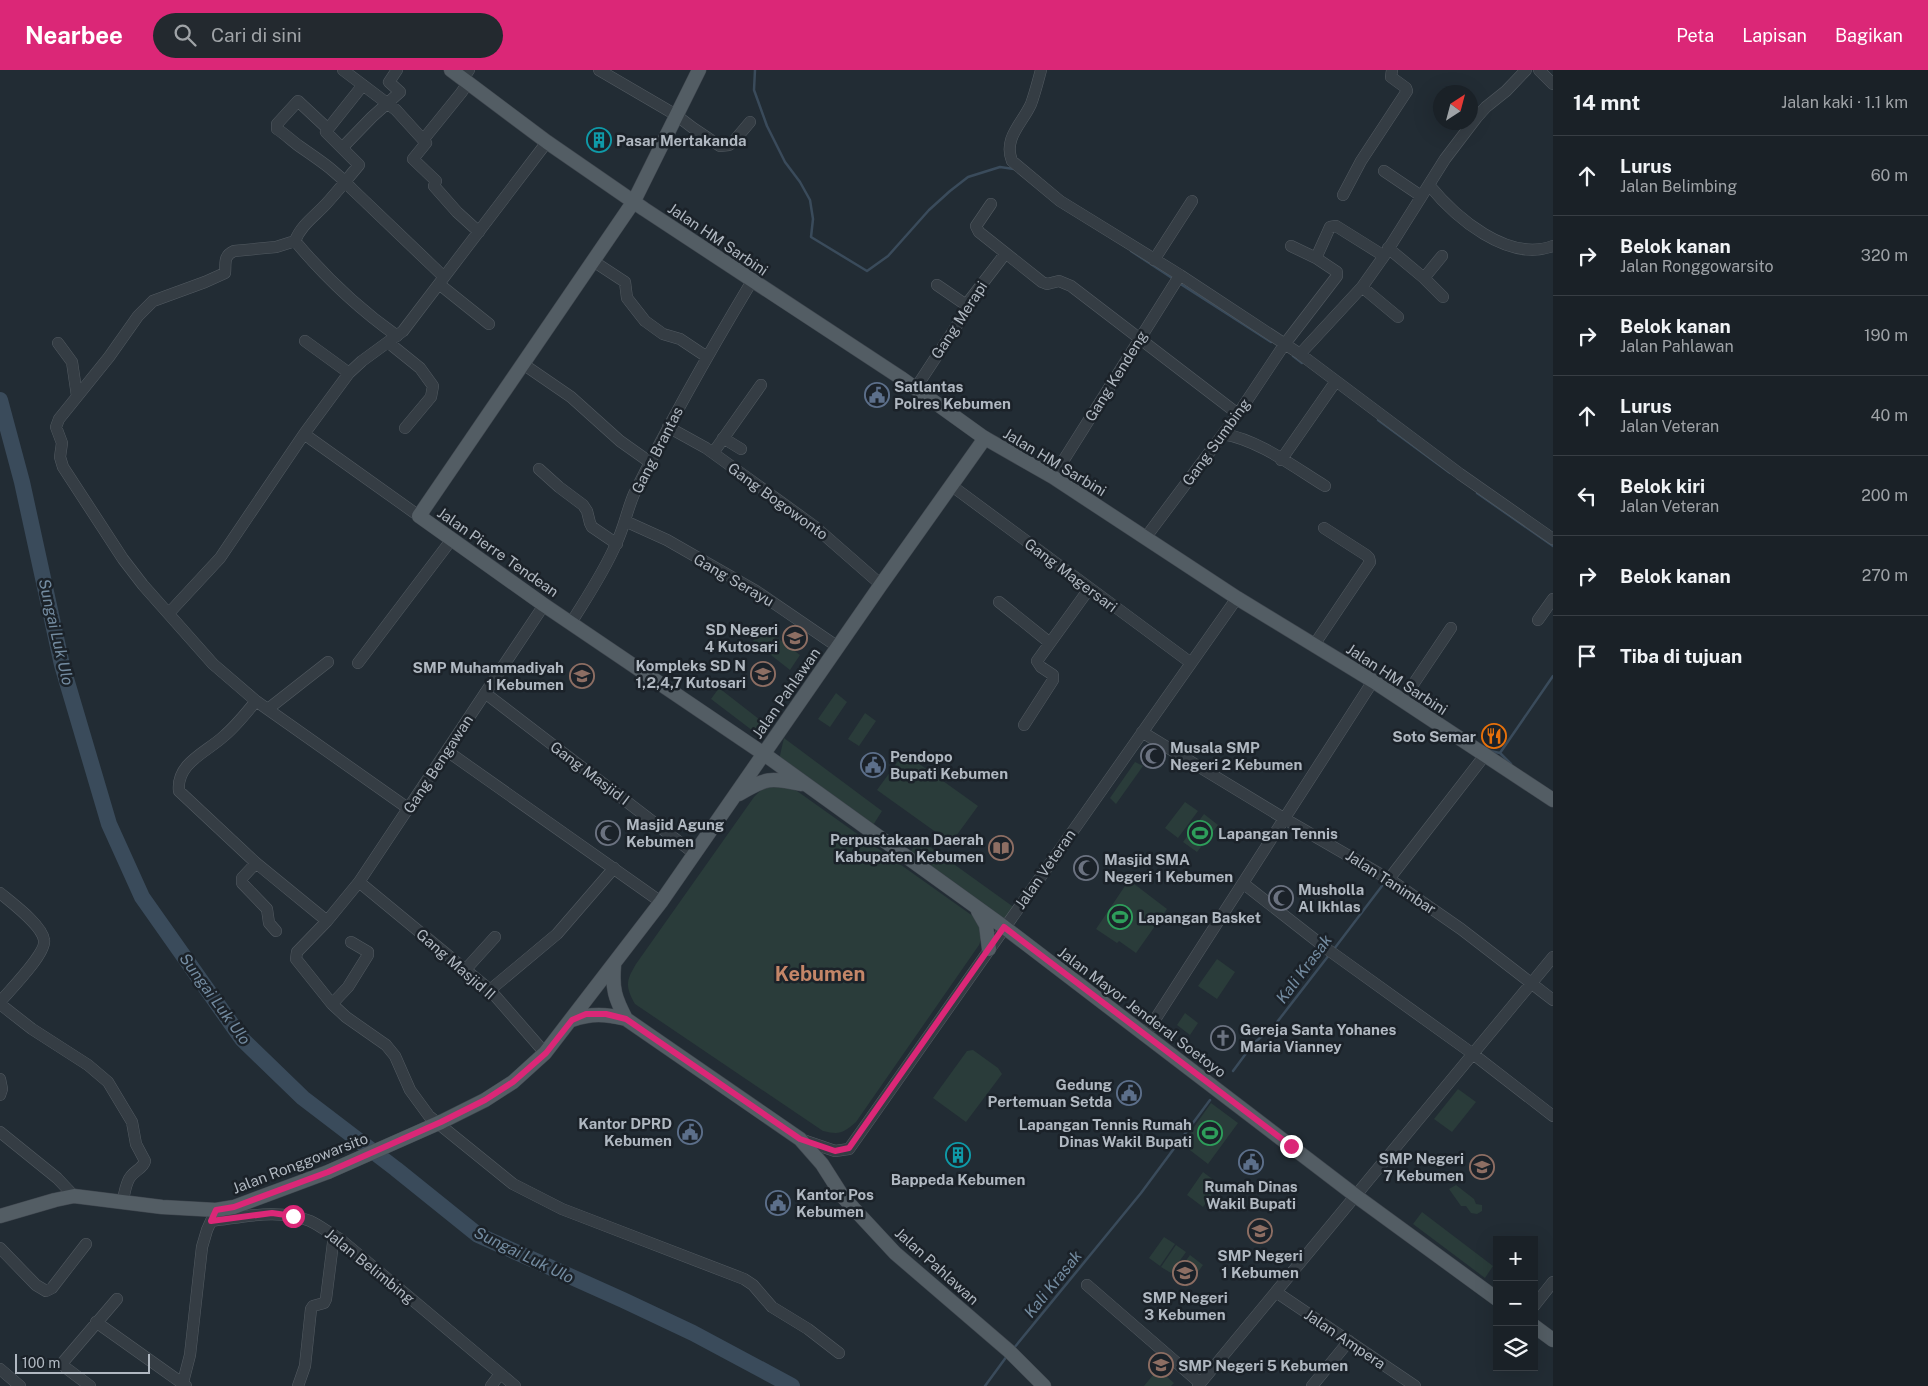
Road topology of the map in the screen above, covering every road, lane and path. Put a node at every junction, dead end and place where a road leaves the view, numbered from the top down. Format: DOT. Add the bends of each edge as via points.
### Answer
graph roads {
  1 [pos="343,70"];
  2 [pos="397,70"];
  3 [pos="451,70"];
  4 [pos="599,70"];
  5 [pos="699,70"];
  6 [pos="1041,70"];
  7 [pos="1392,70"];
  8 [pos="1526,70"];
  9 [pos="1539,70"];
  10 [pos="467,77"];
  11 [pos="1553,84"];
  12 [pos="363,86"];
  13 [pos="387,103"];
  14 [pos="676,115"];
  15 [pos="750,122"];
  16 [pos="328,129"];
  17 [pos="423,140"];
  18 [pos="547,142"];
  19 [pos="342,148"];
  20 [pos="1384,171"];
  21 [pos="345,182"];
  22 [pos="1429,185"];
  23 [pos="1343,195"];
  24 [pos="1420,196"];
  25 [pos="1192,201"];
  26 [pos="634,202"];
  27 [pos="991,204"];
  28 [pos="479,232"];
  29 [pos="295,241"];
  30 [pos="1291,246"];
  31 [pos="1553,246"];
  32 [pos="1386,252"];
  33 [pos="1006,254"];
  34 [pos="1442,256"];
  35 [pos="1316,258"];
  36 [pos="1154,260"];
  37 [pos="593,262"];
  38 [pos="1424,278"];
  39 [pos="1177,279"];
  40 [pos="442,280"];
  41 [pos="752,281"];
  42 [pos="937,285"];
  43 [pos="1362,287"];
  44 [pos="1443,296"];
  45 [pos="969,307"];
  46 [pos="1398,317"];
  47 [pos="489,324"];
  48 [pos="1140,338"];
  49 [pos="393,340"];
  50 [pos="305,341"];
  51 [pos="58,343"];
  52 [pos="1281,350"];
  53 [pos="1300,354"];
  54 [pos="707,357"];
  55 [pos="523,364"];
  56 [pos="349,373"];
  57 [pos="1336,381"];
  58 [pos="762,385"];
  59 [pos="916,389"];
  60 [pos="77,396"];
  61 [pos="1238,414"];
  62 [pos="668,426"];
  63 [pos="405,428"];
  64 [pos="304,434"];
  65 [pos="1223,434"];
  66 [pos="723,438"];
  67 [pos="985,438"];
  68 [pos="741,449"];
  69 [pos="713,453"];
  70 [pos="1281,460"];
  71 [pos="651,463"];
  72 [pos="539,469"];
  73 [pos="1053,477"];
  74 [pos="952,486"];
  75 [pos="1325,486"];
  76 [pos="419,516"];
  77 [pos="625,521"];
  78 [pos="1324,528"];
  79 [pos="1146,537"];
  80 [pos="452,539"];
  81 [pos="1553,539"];
  82 [pos="617,544"];
  83 [pos="880,586"];
  84 [pos="1090,589"];
  85 [pos="1237,598"];
  86 [pos="1553,599"];
  87 [pos="999,602"];
  88 [pos="544,605"];
  89 [pos="169,613"];
  90 [pos="1538,620"];
  91 [pos="571,623"];
  92 [pos="1451,628"];
  93 [pos="1050,643"];
  94 [pos="1314,645"];
  95 [pos="838,647"];
  96 [pos="328,662"];
  97 [pos="358,663"];
  98 [pos="1191,663"];
  99 [pos="1373,682"];
  100 [pos="485,693"];
  101 [pos="256,701"];
  102 [pos="1402,701"];
  103 [pos="268,709"];
  104 [pos="1024,724"];
  105 [pos="1142,732"];
  106 [pos="776,736"];
  107 [pos="749,745"];
  108 [pos="447,751"];
  109 [pos="764,754"];
  110 [pos="1485,755"];
  111 [pos="778,764"];
  112 [pos="753,770"];
  113 [pos="807,785"];
  114 [pos="734,797"];
  115 [pos="1553,800"];
  116 [pos="409,809"];
  117 [pos="1285,819"];
  118 [pos="695,854"];
  119 [pos="256,863"];
  120 [pos="614,868"];
  121 [pos="1387,878"];
  122 [pos="359,882"];
  123 [pos="1244,884"];
  124 [pos="0,893"];
  125 [pos="661,902"];
  126 [pos="975,906"];
  127 [pos="327,921"];
  128 [pos="1004,927"];
  129 [pos="276,931"];
  130 [pos="495,937"];
  131 [pos="351,942"];
  132 [pos="989,949"];
  133 [pos="1553,957"];
  134 [pos="614,966"];
  135 [pos="466,969"];
  136 [pos="1531,984"];
  137 [pos="490,990"];
  138 [pos="1553,1000"];
  139 [pos="0,1003"];
  140 [pos="332,1004"];
  141 [pos="626,1019"];
  142 [pos="572,1020"];
  143 [pos="1145,1035"];
  144 [pos="546,1053"];
  145 [pos="1472,1054"];
  146 [pos="0,1079"];
  147 [pos="0,1095"];
  148 [pos="1553,1116"];
  149 [pos="0,1132"];
  150 [pos="800,1139"];
  151 [pos="74,1196"];
  152 [pos="1356,1196"];
  153 [pos="122,1203"];
  154 [pos="0,1216"];
  155 [pos="214,1216"];
  156 [pos="334,1235"];
  157 [pos="86,1244"];
  158 [pos="0,1248"];
  159 [pos="1553,1282"];
  160 [pos="1088,1285"];
  161 [pos="1276,1292"];
  162 [pos="1493,1296"];
  163 [pos="117,1299"];
  164 [pos="1538,1301"];
  165 [pos="96,1322"];
  166 [pos="1538,1329"];
  167 [pos="1553,1340"];
  168 [pos="1348,1341"];
  169 [pos="839,1353"];
  170 [pos="0,1369"];
  171 [pos="500,1374"];
  172 [pos="1199,1384"];
  173 [pos="184,1385"];
  174 [pos="20,1386"];
  175 [pos="90,1386"];
  176 [pos="298,1386"];
  177 [pos="491,1386"];
  178 [pos="515,1386"];
  179 [pos="1044,1386"];
  180 [pos="1312,1386"];
  181 [pos="1415,1386"];
  1 -- 12 [label="street"];
  2 -- 13 [label="street" via="389,82 400,92"];
  3 -- 10 [label="main road, Jalan HM Sarbini"];
  4 -- 14 [label="street"];
  5 -- 14 [label="main road, Jalan Pierre Tendean"];
  6 -- 36 [label="street" via="1030,105 1011,136 1012,162 1060,201"];
  7 -- 23 [label="street" via="1391,77 1407,91"];
  8 -- 22 [label="street" via="1477,117"];
  9 -- 11 [label="street"];
  10 -- 17 [label="street" via="462,93"];
  10 -- 18 [label="main road, Jalan HM Sarbini"];
  12 -- 13 [label="street"];
  12 -- 16 [label="street"];
  13 -- 17 [label="street"];
  13 -- 19 [label="street"];
  14 -- 15 [label="street" via="720,146 734,141"];
  14 -- 26 [label="main road, Jalan Pierre Tendean"];
  16 -- 19 [label="street" via="326,132"];
  16 -- 21 [label="street" via="298,101 276,127"];
  17 -- 28 [label="street" via="426,143 413,160 436,181 434,186 444,198"];
  18 -- 26 [label="main road, Jalan HM Sarbini"];
  18 -- 28 [label="street"];
  19 -- 21 [label="street" via="359,165"];
  20 -- 24 [label="street"];
  21 -- 29 [label="street" via="308,221"];
  21 -- 40 [label="street"];
  22 -- 24 [label="street"];
  22 -- 31 [label="street" via="1466,222 1488,236 1520,249 1541,250"];
  24 -- 32 [label="street"];
  25 -- 36 [label="street"];
  26 -- 37 [label="main road, Jalan Pierre Tendean"];
  26 -- 41 [label="main road, Jalan HM Sarbini"];
  27 -- 33 [label="street" via="976,229"];
  28 -- 40 [label="street"];
  29 -- 49 [label="street" via="326,277"];
  29 -- 60 [label="street" via="276,247 229,253 225,260 225,273 154,301 138,316"];
  30 -- 35 [label="street"];
  32 -- 35 [label="street" via="1334,225 1330,227"];
  32 -- 38 [label="street"];
  32 -- 43 [label="street"];
  33 -- 45 [label="street, Gang Merapi" via="969,300"];
  33 -- 48 [label="street" via="1042,282 1059,281 1071,286"];
  34 -- 38 [label="street"];
  35 -- 52 [label="street, Gang Sumbing" via="1338,275"];
  36 -- 39 [label="street"];
  37 -- 54 [label="street" via="624,282 627,298 645,321"];
  37 -- 55 [label="main road, Jalan Pierre Tendean"];
  38 -- 44 [label="street"];
  39 -- 48 [label="street, Gang Kendeng"];
  39 -- 52 [label="street" via="1261,328"];
  40 -- 47 [label="street"];
  40 -- 49 [label="street"];
  41 -- 54 [label="street, Gang Brantas"];
  41 -- 59 [label="main road, Jalan HM Sarbini"];
  42 -- 45 [label="street"];
  43 -- 46 [label="street"];
  43 -- 53 [label="street"];
  45 -- 59 [label="street, Gang Merapi"];
  48 -- 61 [label="street"];
  48 -- 73 [label="street, Gang Kendeng"];
  49 -- 56 [label="street"];
  49 -- 63 [label="street" via="433,386 431,397"];
  50 -- 56 [label="street"];
  51 -- 60 [label="street" via="72,362"];
  52 -- 53 [label="street"];
  52 -- 61 [label="street, Gang Sumbing"];
  53 -- 57 [label="street"];
  54 -- 62 [label="street, Gang Brantas"];
  55 -- 71 [label="street" via="571,397 620,441"];
  55 -- 76 [label="main road, Jalan Pierre Tendean"];
  56 -- 64 [label="street"];
  57 -- 70 [label="street"];
  57 -- 81 [label="street"];
  58 -- 66 [label="street"];
  59 -- 67 [label="main road, Jalan HM Sarbini"];
  60 -- 89 [label="street" via="56,427 62,443 61,462 123,559"];
  61 -- 65 [label="street, Gang Sumbing"];
  62 -- 69 [label="street, Gang Bogowonto"];
  62 -- 71 [label="street, Gang Brantas"];
  64 -- 76 [label="street"];
  64 -- 89 [label="street" via="220,558"];
  65 -- 70 [label="street" via="1254,442"];
  65 -- 79 [label="street, Gang Sumbing"];
  66 -- 68 [label="street"];
  66 -- 69 [label="street"];
  67 -- 73 [label="main road, Jalan HM Sarbini"];
  67 -- 74 [label="main road, Jalan Pahlawan"];
  69 -- 83 [label="street, Gang Bogowonto" via="826,535"];
  70 -- 75 [label="street"];
  71 -- 77 [label="street, Gang Brantas"];
  72 -- 82 [label="street" via="583,504 592,527"];
  73 -- 79 [label="main road, Jalan HM Sarbini"];
  74 -- 83 [label="main road, Jalan Pahlawan"];
  74 -- 84 [label="street, Gang Magersari"];
  76 -- 80 [label="main road, Jalan Pierre Tendean"];
  77 -- 82 [label="street, Gang Brantas"];
  77 -- 95 [label="street, Gang Serayu" via="668,540 756,591"];
  78 -- 94 [label="street" via="1366,555 1370,562"];
  79 -- 85 [label="main road, Jalan HM Sarbini"];
  80 -- 88 [label="main road, Jalan Pierre Tendean"];
  80 -- 97 [label="street"];
  82 -- 91 [label="street, Gang Brantas"];
  83 -- 95 [label="main road, Jalan Pahlawan"];
  84 -- 93 [label="street"];
  84 -- 98 [label="street, Gang Magersari"];
  85 -- 94 [label="main road, Jalan HM Sarbini"];
  85 -- 98 [label="street, Jalan Veteran"];
  86 -- 90 [label="street"];
  87 -- 93 [label="street"];
  88 -- 91 [label="main road, Jalan Pierre Tendean"];
  88 -- 100 [label="street, Gang Bengawan"];
  89 -- 101 [label="street" via="213,664"];
  91 -- 107 [label="main road, Jalan Pierre Tendean"];
  92 -- 102 [label="street"];
  93 -- 104 [label="street" via="1037,661 1053,680"];
  94 -- 99 [label="main road, Jalan HM Sarbini"];
  95 -- 106 [label="main road, Jalan Pahlawan"];
  96 -- 103 [label="street"];
  98 -- 105 [label="street, Jalan Veteran"];
  99 -- 102 [label="main road, Jalan HM Sarbini"];
  99 -- 117 [label="street"];
  100 -- 108 [label="street, Gang Bengawan"];
  100 -- 118 [label="street, Gang Masjid I"];
  101 -- 103 [label="street"];
  101 -- 119 [label="street" via="223,737 191,761 180,777 178,789"];
  102 -- 110 [label="main road, Jalan HM Sarbini"];
  103 -- 116 [label="street"];
  105 -- 117 [label="street, Jalan Tanimbar"];
  105 -- 128 [label="street, Jalan Veteran"];
  106 -- 109 [label="main road, Jalan Pahlawan"];
  106 -- 111 [label="main road"];
  107 -- 109 [label="main road, Jalan Pierre Tendean"];
  107 -- 112 [label="main road"];
  108 -- 116 [label="street, Gang Bengawan"];
  108 -- 120 [label="street"];
  109 -- 111 [label="main road, Jalan Mayor Jenderal Soetoyo"];
  109 -- 112 [label="main road, Jalan Pahlawan"];
  110 -- 115 [label="main road, Jalan HM Sarbini"];
  110 -- 121 [label="street"];
  111 -- 113 [label="main road, Jalan Mayor Jenderal Soetoyo"];
  112 -- 114 [label="main road, Jalan Pahlawan"];
  113 -- 114 [label="main road" via="769,779"];
  113 -- 126 [label="main road, Jalan Mayor Jenderal Soetoyo"];
  114 -- 118 [label="main road, Jalan Pahlawan"];
  116 -- 122 [label="street, Gang Bengawan"];
  117 -- 121 [label="street, Jalan Tanimbar"];
  117 -- 123 [label="street"];
  118 -- 125 [label="main road, Jalan Pahlawan"];
  119 -- 127 [label="street"];
  119 -- 129 [label="street" via="242,878 242,883 267,909 269,923"];
  120 -- 125 [label="street"];
  120 -- 137 [label="street" via="557,934"];
  121 -- 136 [label="street, Jalan Tanimbar" via="1461,929"];
  122 -- 127 [label="street, Gang Bengawan"];
  122 -- 135 [label="street, Gang Masjid II"];
  123 -- 143 [label="street"];
  123 -- 145 [label="street"];
  124 -- 139 [label="street" via="37,928 45,944"];
  125 -- 134 [label="main road, Jalan Pahlawan"];
  126 -- 128 [label="main road, Jalan Mayor Jenderal Soetoyo"];
  126 -- 132 [label="main road" via="986,925"];
  127 -- 140 [label="street, Gang Bengawan" via="297,952 296,959"];
  128 -- 132 [label="street, Jalan Veteran"];
  128 -- 143 [label="main road, Jalan Mayor Jenderal Soetoyo"];
  130 -- 135 [label="street"];
  131 -- 140 [label="street" via="366,950 368,956 348,987"];
  132 -- 150 [label="street, Jalan Veteran" via="849,1148 835,1151"];
  133 -- 136 [label="street"];
  134 -- 141 [label="main road, Jalan Pahlawan" via="612,983 615,998"];
  134 -- 142 [label="main road, Jalan Pahlawan"];
  135 -- 137 [label="street, Gang Masjid II"];
  136 -- 138 [label="street, Jalan Tanimbar"];
  136 -- 145 [label="street"];
  137 -- 144 [label="street, Gang Masjid II"];
  139 -- 153 [label="street" via="88,1064 113,1088 132,1122 136,1144 145,1161 127,1182"];
  140 -- 169 [label="street, Gang Bengawan" via="396,1056 410,1090 429,1116 513,1184 562,1209 744,1279 772,1306"];
  141 -- 142 [label="main road, Jalan Pahlawan" via="586,1014"];
  141 -- 150 [label="main road, Jalan Pahlawan"];
  142 -- 144 [label="main road, Jalan Ronggowarsito"];
  143 -- 152 [label="main road, Jalan Mayor Jenderal Soetoyo"];
  144 -- 155 [label="main road, Jalan Ronggowarsito, bridge" via="513,1082 441,1122 328,1172"];
  145 -- 148 [label="street"];
  145 -- 152 [label="street"];
  146 -- 147 [label="street"];
  149 -- 151 [label="street"];
  150 -- 179 [label="main road, Jalan Pahlawan" via="822,1164 843,1197 894,1253 1011,1353"];
  151 -- 153 [label="main road, Jalan Ronggowarsito"];
  151 -- 154 [label="main road, Jalan Ronggowarsito"];
  152 -- 161 [label="street"];
  152 -- 162 [label="main road, Jalan Mayor Jenderal Soetoyo"];
  153 -- 155 [label="main road, Jalan Ronggowarsito"];
  155 -- 156 [label="street, Jalan Belimbing" via="272,1213 293,1216"];
  155 -- 173 [label="street" via="202,1247"];
  156 -- 171 [label="street, Jalan Belimbing"];
  156 -- 176 [label="street" via="326,1299 310,1309 305,1366"];
  157 -- 158 [label="street" via="52,1288 46,1291"];
  159 -- 164 [label="street"];
  160 -- 172 [label="street"];
  161 -- 168 [label="street, Jalan Ampera"];
  161 -- 172 [label="street"];
  163 -- 165 [label="street"];
  165 -- 173 [label="street"];
  165 -- 175 [label="street" via="66,1356 63,1364"];
  166 -- 167 [label="main road"];
  168 -- 180 [label="street"];
  168 -- 181 [label="street, Jalan Ampera"];
  170 -- 174 [label="street"];
  171 -- 177 [label="street"];
  171 -- 178 [label="street, Jalan Belimbing"];
}
